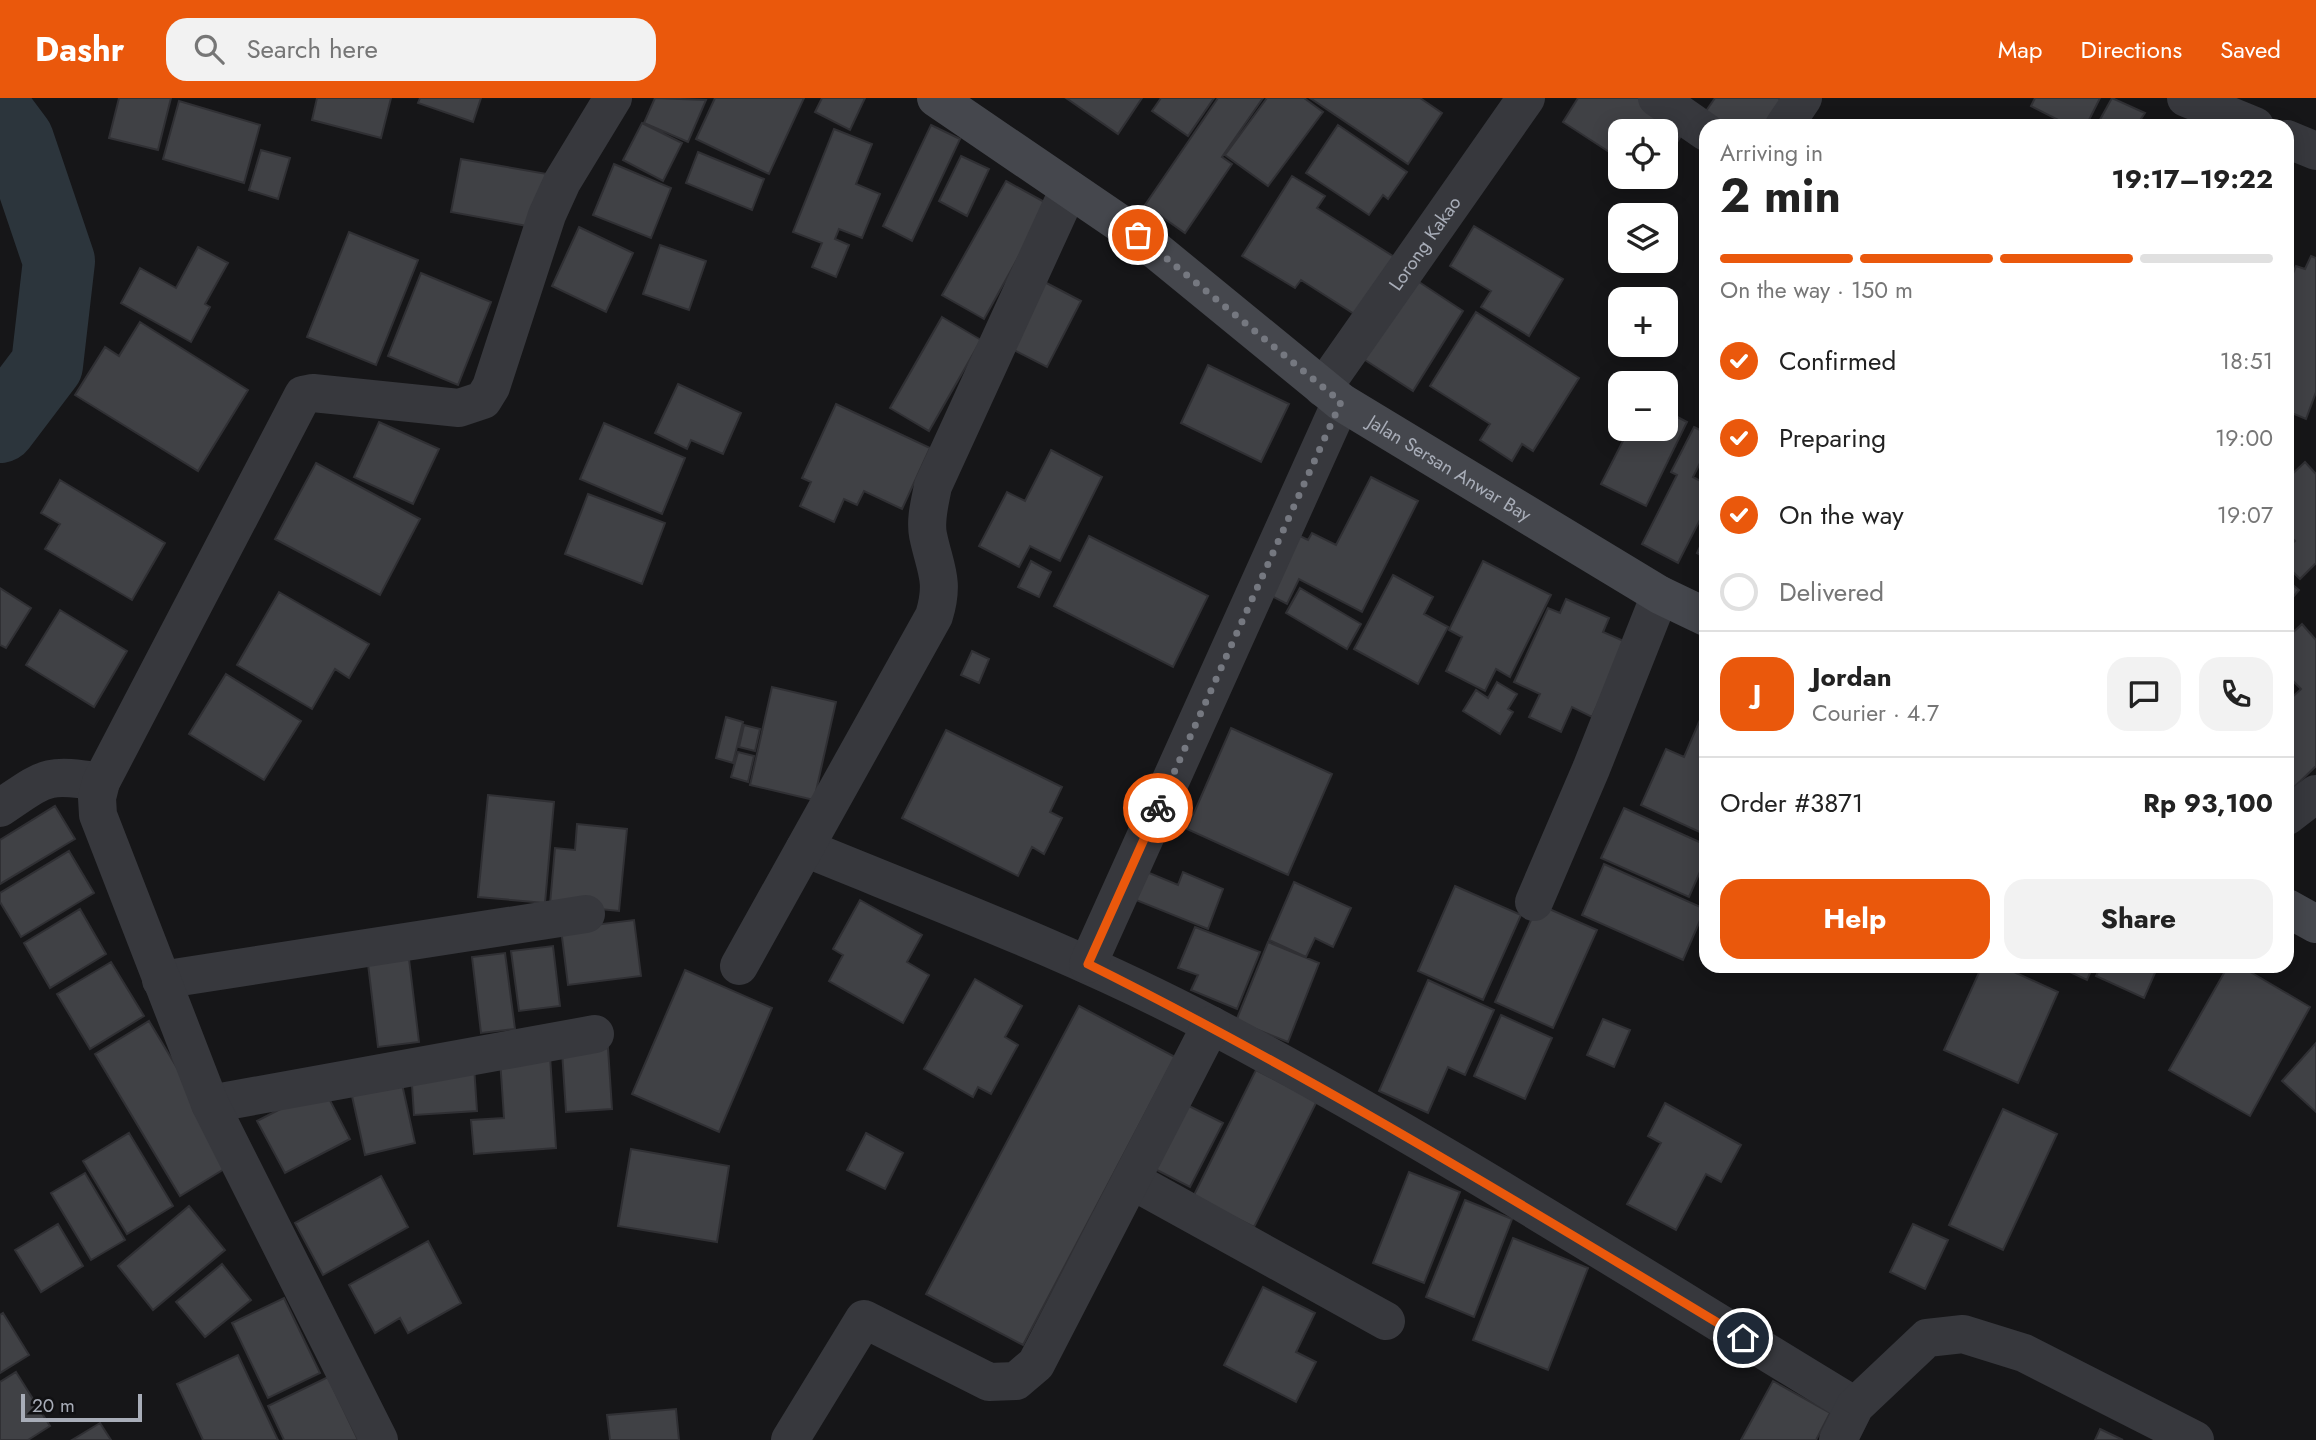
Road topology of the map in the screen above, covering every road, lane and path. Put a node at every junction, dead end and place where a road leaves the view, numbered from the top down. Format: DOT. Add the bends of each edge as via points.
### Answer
graph roads {
  1 [pos="613,98"];
  2 [pos="936,98"];
  3 [pos="1526,98"];
  4 [pos="1657,98"];
  5 [pos="1803,98"];
  6 [pos="2186,98"];
  7 [pos="1789,119"];
  8 [pos="2238,119"];
  9 [pos="1699,127"];
  10 [pos="2294,142"];
  11 [pos="2316,151"];
  12 [pos="1069,188"];
  13 [pos="1332,395"];
  14 [pos="1660,595"];
  15 [pos="1699,614"];
  16 [pos="101,782"];
  17 [pos="2316,794"];
  18 [pos="0,808"];
  19 [pos="2294,811"];
  20 [pos="805,848"];
  21 [pos="1534,902"];
  22 [pos="2294,912"];
  23 [pos="586,914"];
  24 [pos="2316,924"];
  25 [pos="1088,964"];
  26 [pos="739,966"];
  27 [pos="161,980"];
  28 [pos="1211,1025"];
  29 [pos="595,1034"];
  30 [pos="210,1104"];
  31 [pos="1131,1180"];
  32 [pos="1386,1321"];
  33 [pos="1855,1406"];
  34 [pos="379,1440"];
  35 [pos="790,1440"];
  36 [pos="1838,1440"];
  37 [pos="2195,1440"];
  1 -- 16 [label="street" via="555,197 483,400 459,408 313,393 303,396"];
  2 -- 12 [label="main road, Jalan Sersan Anwar Bay"];
  3 -- 13 [label="street, Lorong Kakao"];
  4 -- 9 [label="street"];
  5 -- 7 [label="street"];
  6 -- 8 [label="street"];
  10 -- 11 [label="street"];
  12 -- 13 [label="main road, Jalan Sersan Anwar Bay" via="1138,235"];
  12 -- 20 [label="street" via="933,486 928,535 941,582 934,615"];
  13 -- 14 [label="main road, Jalan Sersan Anwar Bay"];
  13 -- 25 [label="street, Lorong Kakao"];
  14 -- 15 [label="main road, Jalan Sersan Anwar Bay"];
  14 -- 21 [label="street"];
  16 -- 18 [label="street" via="61,775 48,778"];
  16 -- 27 [label="street" via="98,815"];
  17 -- 19 [label="street"];
  20 -- 25 [label="street"];
  20 -- 26 [label="street"];
  22 -- 24 [label="main road"];
  23 -- 27 [label="street"];
  25 -- 28 [label="street"];
  27 -- 30 [label="street"];
  28 -- 31 [label="street"];
  28 -- 33 [label="street" via="1459,1166"];
  29 -- 30 [label="street"];
  30 -- 34 [label="street"];
  31 -- 32 [label="street"];
  31 -- 35 [label="street" via="1036,1364 1016,1381 989,1382 864,1319"];
  33 -- 36 [label="street"];
  33 -- 37 [label="street" via="1927,1338 1963,1334 2024,1353"];
}
